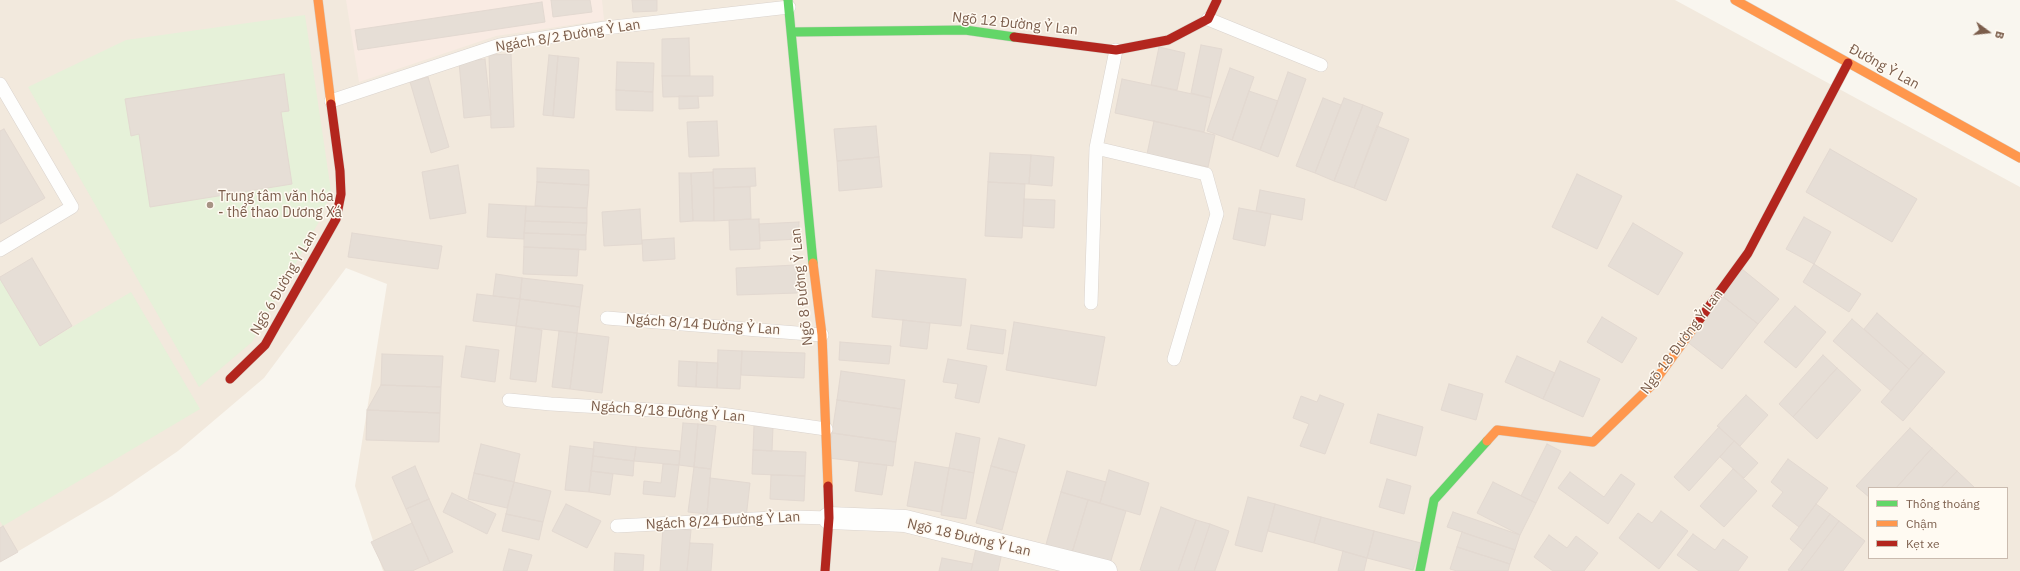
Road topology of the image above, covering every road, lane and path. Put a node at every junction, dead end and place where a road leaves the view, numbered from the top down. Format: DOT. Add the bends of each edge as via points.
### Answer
graph roads {
  1 [pos="318,0"];
  2 [pos="1217,0"];
  3 [pos="1735,0"];
  4 [pos="789,4"];
  5 [pos="1208,19"];
  6 [pos="792,32"];
  7 [pos="1116,50"];
  8 [pos="1848,63"];
  9 [pos="1322,65"];
  10 [pos="0,86"];
  11 [pos="331,101"];
  12 [pos="1096,148"];
  13 [pos="2020,158"];
  14 [pos="0,250"];
  15 [pos="1091,303"];
  16 [pos="607,318"];
  17 [pos="822,335"];
  18 [pos="1174,359"];
  19 [pos="230,379"];
  20 [pos="509,400"];
  21 [pos="826,429"];
  22 [pos="829,518"];
  23 [pos="617,526"];
  24 [pos="825,571"];
  25 [pos="1106,571"];
  26 [pos="1420,571"];
  1 -- 11 [label="street, Ngõ 6 Đường Ỷ Lan"];
  2 -- 5 [label="street"];
  3 -- 8 [label="street, Đường Ỷ Lan"];
  4 -- 6 [label="street, Ngõ 8 Đường Ỷ Lan"];
  4 -- 11 [label="lane, Ngách 8/2 Đường Ỷ Lan" via="605,28 500,45"];
  5 -- 7 [label="street, Ngõ 12 Đường Ỷ Lan" via="1168,40"];
  5 -- 9 [label="lane"];
  6 -- 7 [label="street, Ngõ 12 Đường Ỷ Lan" via="965,30"];
  6 -- 17 [label="street, Ngõ 8 Đường Ỷ Lan"];
  7 -- 12 [label="lane"];
  8 -- 13 [label="street, Đường Ỷ Lan"];
  8 -- 26 [label="street, Ngõ 18 Đường Ỷ Lan" via="1748,253 1652,385 1593,442 1497,430 1434,500"];
  10 -- 14 [label="lane" via="72,207"];
  11 -- 19 [label="street, Ngõ 6 Đường Ỷ Lan" via="341,194 336,219 265,345"];
  12 -- 15 [label="lane"];
  12 -- 18 [label="lane" via="1206,174 1217,214"];
  16 -- 17 [label="lane, Ngách 8/14 Đường Ỷ Lan"];
  17 -- 21 [label="street, Ngõ 8 Đường Ỷ Lan"];
  20 -- 21 [label="lane, Ngách 8/18 Đường Ỷ Lan" via="721,414"];
  21 -- 22 [label="street, Ngõ 8 Đường Ỷ Lan"];
  22 -- 23 [label="lane, Ngách 8/24 Đường Ỷ Lan" via="793,517"];
  22 -- 24 [label="street, Ngõ 8 Đường Ỷ Lan"];
  22 -- 25 [label="street, Ngõ 18 Đường Ỷ Lan" via="905,521"];
}
